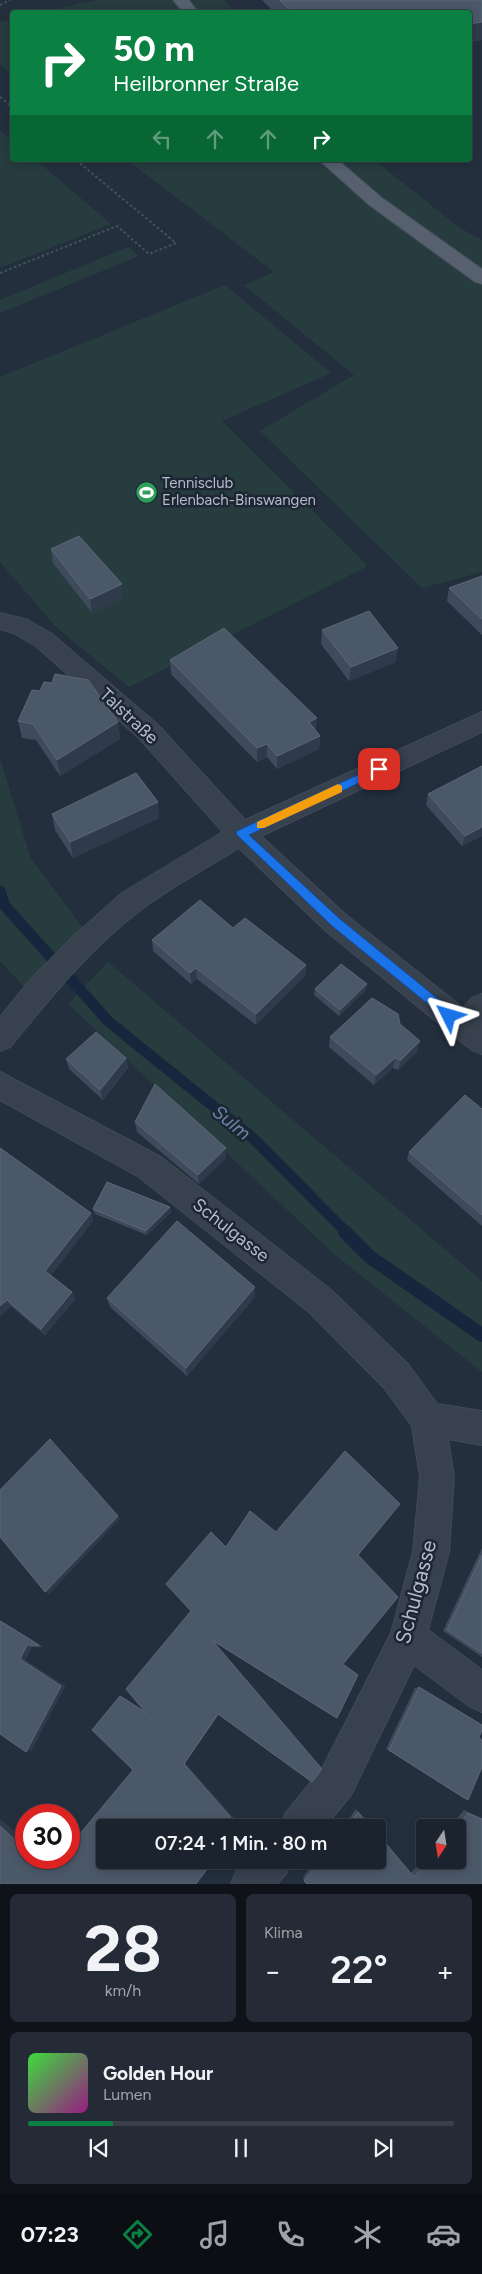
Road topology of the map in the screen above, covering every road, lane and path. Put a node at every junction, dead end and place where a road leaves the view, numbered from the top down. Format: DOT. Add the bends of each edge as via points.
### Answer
graph roads {
  1 [pos="10,0"];
  2 [pos="0,5"];
  3 [pos="0,97"];
  4 [pos="10,105"];
  5 [pos="78,162"];
  6 [pos="330,162"];
  7 [pos="0,273"];
  8 [pos="482,278"];
  9 [pos="0,621"];
  10 [pos="482,721"];
  11 [pos="241,834"];
  12 [pos="476,1025"];
  13 [pos="0,1038"];
  14 [pos="0,1085"];
  15 [pos="428,1419"];
  16 [pos="482,1428"];
  17 [pos="408,1638"];
  18 [pos="482,1692"];
  19 [pos="306,1819"];
  20 [pos="264,1869"];
  21 [pos="251,1884"];
  1 -- 2 [label="path"];
  3 -- 4 [label="path"];
  5 -- 7 [label="path" via="176,242 149,254 117,226"];
  6 -- 8 [label="main road" via="375,201"];
  9 -- 11 [label="street, Talstraße" via="20,626 44,640 149,732"];
  10 -- 11 [label="street"];
  11 -- 12 [label="street, Talstraße" via="336,922"];
  11 -- 13 [label="street" via="132,901 42,987"];
  14 -- 15 [label="street, Schulgasse" via="150,1166 320,1301 396,1376"];
  15 -- 16 [label="street"];
  15 -- 17 [label="street, Schulgasse" via="437,1477 432,1542"];
  17 -- 18 [label="street"];
  17 -- 19 [label="street, Schulgasse" via="337,1781"];
  20 -- 21 [label="street"];
}
